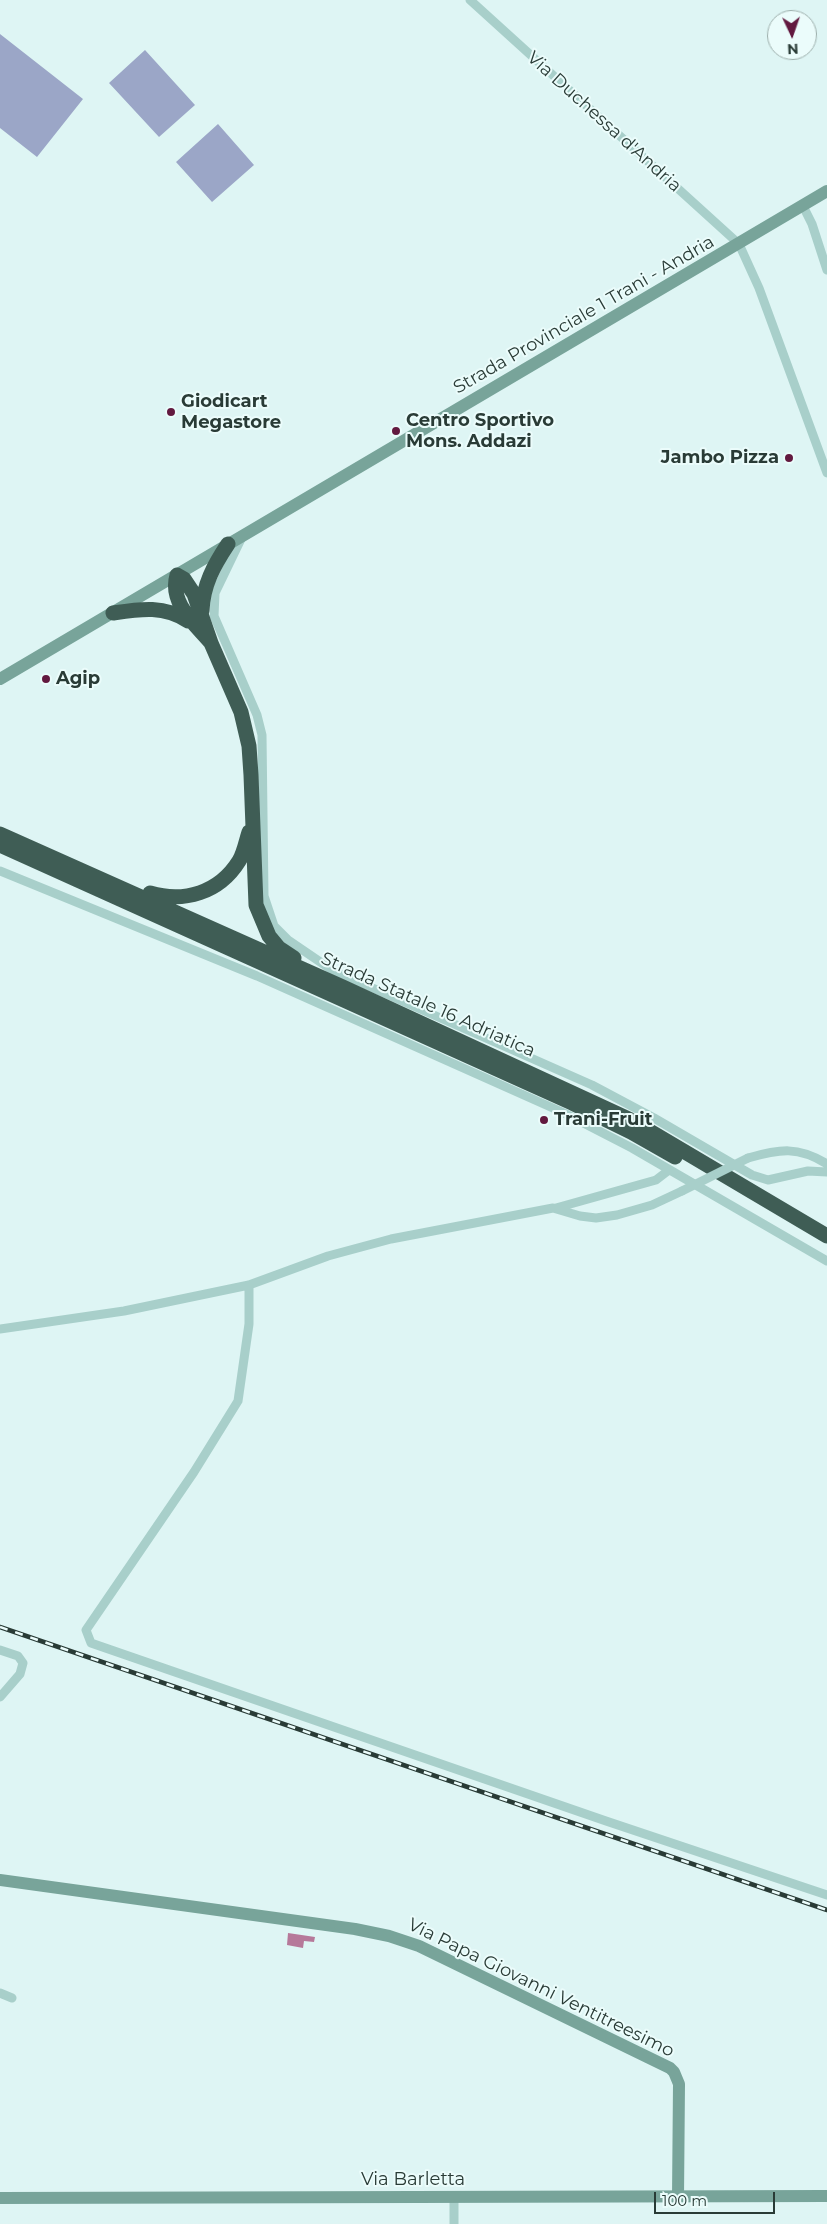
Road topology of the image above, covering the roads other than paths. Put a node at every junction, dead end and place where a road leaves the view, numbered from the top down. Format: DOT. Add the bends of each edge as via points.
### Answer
graph roads {
  1 [pos="470,0"];
  2 [pos="827,191"];
  3 [pos="802,206"];
  4 [pos="739,244"];
  5 [pos="827,270"];
  6 [pos="827,473"];
  7 [pos="243,536"];
  8 [pos="228,544"];
  9 [pos="177,575"];
  10 [pos="112,613"];
  11 [pos="199,621"];
  12 [pos="0,679"];
  13 [pos="253,820"];
  14 [pos="0,834"];
  15 [pos="0,845"];
  16 [pos="37,850"];
  17 [pos="0,871"];
  18 [pos="343,987"];
  19 [pos="827,1164"];
  20 [pos="669,1170"];
  21 [pos="827,1172"];
  22 [pos="553,1208"];
  23 [pos="827,1236"];
  24 [pos="827,1245"];
  25 [pos="827,1261"];
  26 [pos="249,1285"];
  27 [pos="0,1329"];
  28 [pos="0,1650"];
  29 [pos="0,1697"];
  30 [pos="0,1880"];
  31 [pos="827,1895"];
  32 [pos="0,1993"];
  33 [pos="12,1998"];
  34 [pos="827,2196"];
  35 [pos="454,2197"];
  36 [pos="678,2197"];
  37 [pos="0,2198"];
  38 [pos="454,2224"];
  1 -- 4 [label="street, Via Duchessa d'Andria"];
  2 -- 3 [label="main road, Strada Provinciale 1 Trani - Andria"];
  3 -- 4 [label="main road, Strada Provinciale 1 Trani - Andria"];
  3 -- 5 [label="street" via="812,224"];
  4 -- 6 [label="street" via="759,288"];
  4 -- 7 [label="main road, Strada Provinciale 1 Trani - Andria"];
  7 -- 8 [label="main road, Strada Provinciale 1 Trani - Andria"];
  7 -- 21 [label="street" via="215,593 213,611 258,715 262,735 264,896 274,926 288,940 332,970 592,1086 752,1175 768,1180 808,1171"];
  8 -- 9 [label="main road, Strada Provinciale 1 Trani - Andria"];
  8 -- 11 [label="highway" via="206,584"];
  9 -- 10 [label="main road, Strada Provinciale 1 Trani - Andria"];
  9 -- 11 [label="highway" via="175,596 180,606"];
  10 -- 11 [label="highway" via="146,608 170,611"];
  10 -- 12 [label="main road, Strada Provinciale 1 Trani - Andria"];
  11 -- 13 [label="highway" via="212,642 241,712 249,746"];
  13 -- 16 [label="highway" via="240,860 230,873 200,894 182,898 146,892 78,862"];
  13 -- 18 [label="highway" via="256,904 269,936 279,948"];
  14 -- 16 [label="highway, Strada Statale 16 Adriatica"];
  15 -- 24 [label="highway, Strada Statale 16 Adriatica" via="572,1103 639,1137"];
  16 -- 18 [label="highway, Strada Statale 16 Adriatica"];
  17 -- 20 [label="street" via="257,976 442,1058 564,1114"];
  18 -- 23 [label="highway, Strada Statale 16 Adriatica" via="631,1120"];
  19 -- 22 [label="street, bridge" via="802,1152 785,1149 748,1158 652,1205 603,1217 580,1216"];
  20 -- 22 [label="street" via="656,1180"];
  20 -- 25 [label="street"];
  22 -- 26 [label="street" via="392,1239 328,1256"];
  26 -- 27 [label="street" via="124,1311"];
  26 -- 31 [label="street" via="249,1324 238,1401 194,1472 86,1630 91,1643"];
  28 -- 29 [label="street" via="18,1656 23,1663 20,1674"];
  30 -- 36 [label="main road, Via Papa Giovanni Ventitreesimo" via="356,1929 419,1946 670,2068 679,2084"];
  32 -- 33 [label="street"];
  34 -- 36 [label="main road, Via Barletta"];
  35 -- 36 [label="main road, Via Barletta"];
  35 -- 37 [label="main road, Via Barletta"];
  35 -- 38 [label="street"];
}
